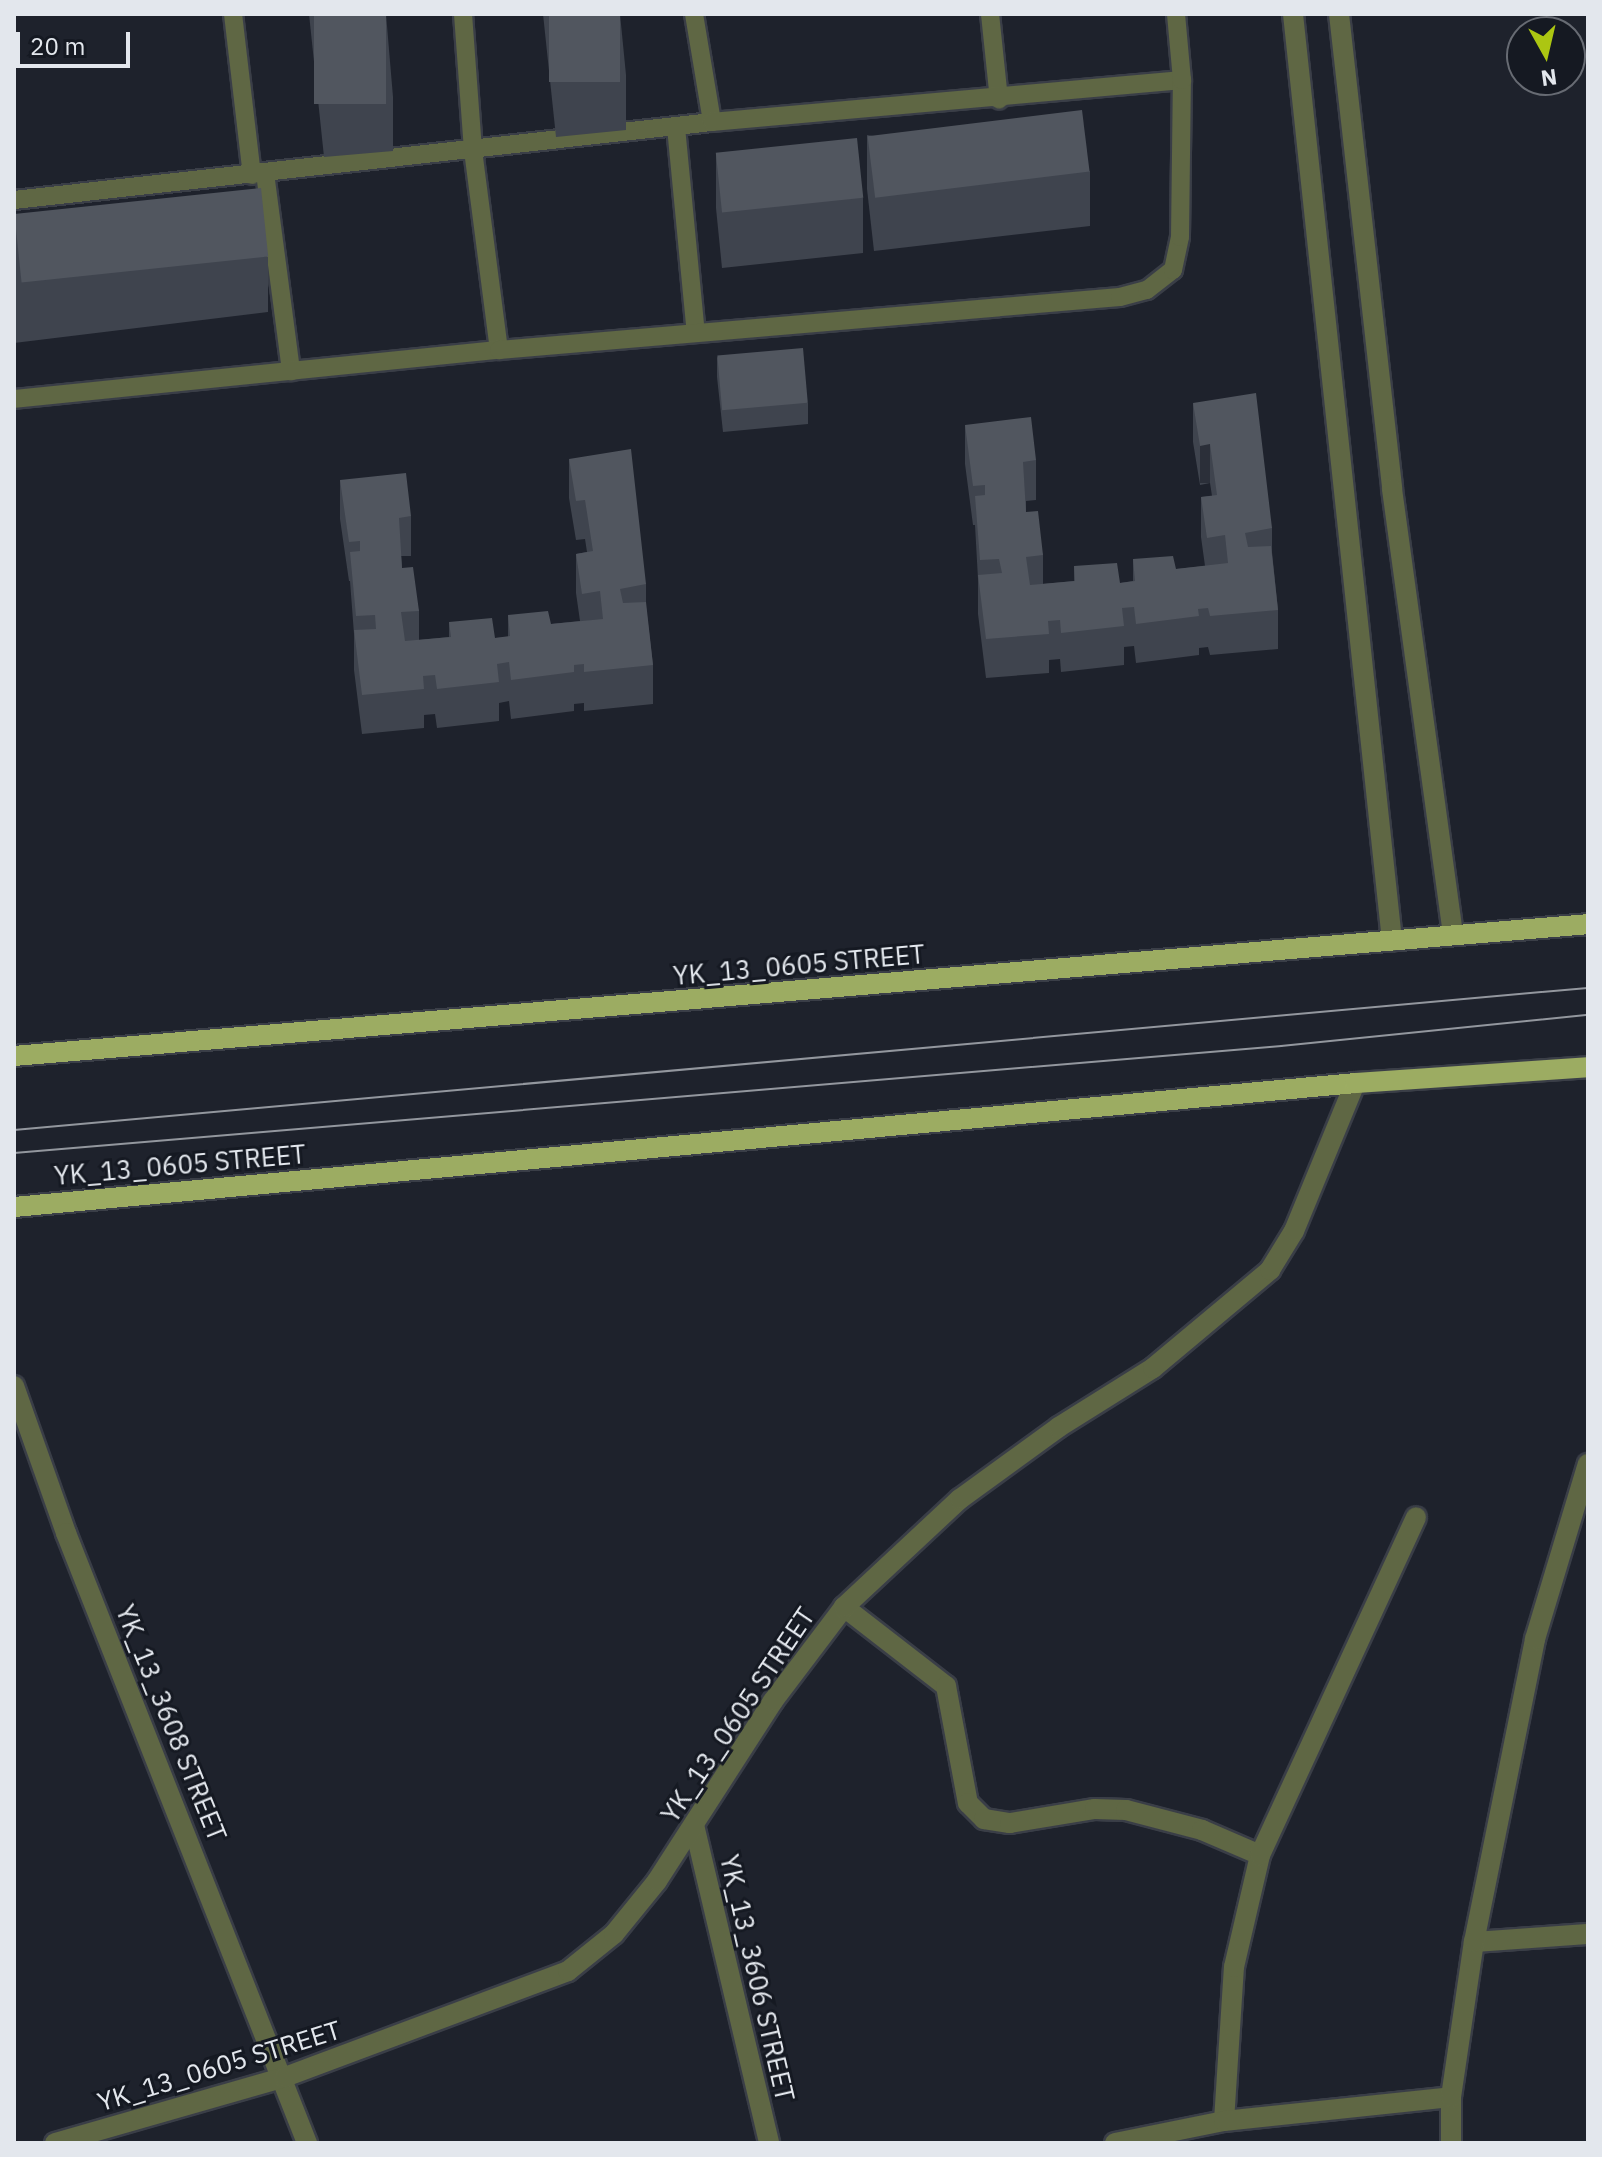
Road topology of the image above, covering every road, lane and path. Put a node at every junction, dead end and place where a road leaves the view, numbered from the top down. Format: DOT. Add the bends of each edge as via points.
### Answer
graph roads {
  1 [pos="233,14"];
  2 [pos="463,14"];
  3 [pos="694,14"];
  4 [pos="990,14"];
  5 [pos="1176,14"];
  6 [pos="1293,14"];
  7 [pos="1339,14"];
  8 [pos="1182,80"];
  9 [pos="999,100"];
  10 [pos="712,122"];
  11 [pos="676,127"];
  12 [pos="473,150"];
  13 [pos="258,174"];
  14 [pos="14,200"];
  15 [pos="696,333"];
  16 [pos="499,350"];
  17 [pos="291,371"];
  18 [pos="14,399"];
  19 [pos="1588,924"];
  20 [pos="1453,935"];
  21 [pos="1392,941"];
  22 [pos="14,1056"];
  23 [pos="1588,1067"];
  24 [pos="1355,1083"];
  25 [pos="14,1207"];
  26 [pos="14,1386"];
  27 [pos="1588,1464"];
  28 [pos="1416,1517"];
  29 [pos="844,1607"];
  30 [pos="694,1825"];
  31 [pos="1260,1855"];
  32 [pos="1588,1934"];
  33 [pos="1474,1942"];
  34 [pos="285,2077"];
  35 [pos="1451,2097"];
  36 [pos="1224,2121"];
  37 [pos="1190,2135"];
  38 [pos="56,2143"];
  39 [pos="307,2143"];
  40 [pos="769,2143"];
  41 [pos="1115,2143"];
  42 [pos="1451,2143"];
  1 -- 13 [label="lane"];
  2 -- 12 [label="lane"];
  3 -- 10 [label="lane"];
  4 -- 9 [label="lane"];
  5 -- 8 [label="lane"];
  6 -- 21 [label="street"];
  7 -- 20 [label="street" via="1392,489"];
  8 -- 9 [label="lane"];
  8 -- 15 [label="lane" via="1180,237 1173,270 1147,290 1120,297"];
  9 -- 10 [label="lane"];
  10 -- 11 [label="lane"];
  11 -- 12 [label="lane"];
  11 -- 15 [label="lane"];
  12 -- 13 [label="lane"];
  12 -- 16 [label="lane"];
  13 -- 14 [label="lane"];
  13 -- 17 [label="lane"];
  15 -- 16 [label="lane"];
  16 -- 17 [label="lane"];
  17 -- 18 [label="lane"];
  19 -- 20 [label="main road, YK_13_0605 STREET"];
  20 -- 21 [label="main road, YK_13_0605 STREET"];
  21 -- 22 [label="main road, YK_13_0605 STREET"];
  23 -- 24 [label="main road, YK_13_0605 STREET"];
  24 -- 25 [label="main road, YK_13_0605 STREET"];
  24 -- 29 [label="street, YK_13_0605 STREET" via="1294,1231 1270,1270 1153,1368 960,1499"];
  26 -- 34 [label="street, YK_13_3608 STREET" via="66,1533"];
  27 -- 33 [label="street" via="1535,1639"];
  28 -- 31 [label="street"];
  29 -- 30 [label="street, YK_13_0605 STREET" via="773,1701"];
  29 -- 31 [label="street" via="946,1686 968,1803 984,1819 1010,1823 1095,1809 1126,1810 1202,1830"];
  30 -- 34 [label="street, YK_13_0605 STREET" via="614,1934 568,1971"];
  30 -- 40 [label="street, YK_13_3606 STREET"];
  31 -- 36 [label="street" via="1234,1967"];
  32 -- 33 [label="street"];
  33 -- 35 [label="street"];
  34 -- 38 [label="street, YK_13_0605 STREET"];
  34 -- 39 [label="street, YK_13_3608 STREET"];
  35 -- 36 [label="street"];
  35 -- 42 [label="street"];
  36 -- 37 [label="street"];
  37 -- 41 [label="street"];
}
